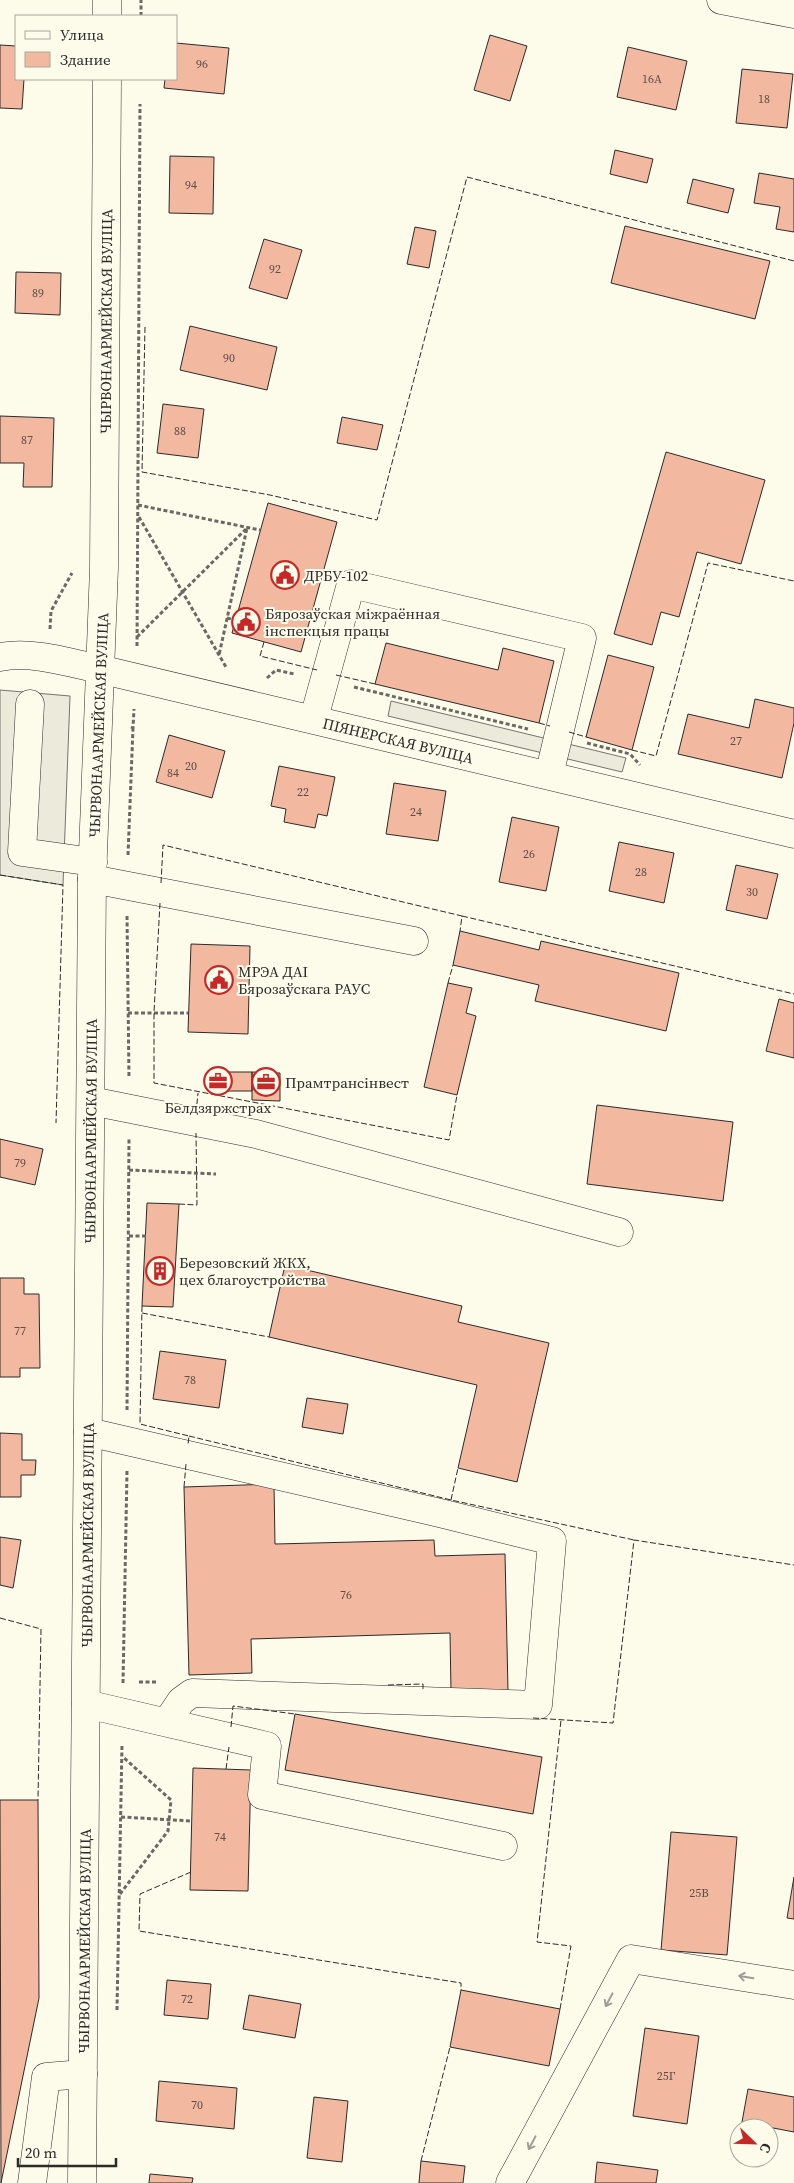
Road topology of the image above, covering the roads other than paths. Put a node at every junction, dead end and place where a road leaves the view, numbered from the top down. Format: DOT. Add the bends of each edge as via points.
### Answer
graph roads {
  1 [pos="107,0"];
  2 [pos="721,0"];
  3 [pos="794,14"];
  4 [pos="107,15"];
  5 [pos="107,80"];
  6 [pos="0,657"];
  7 [pos="99,669"];
  8 [pos="30,704"];
  9 [pos="314,718"];
  10 [pos="549,775"];
  11 [pos="794,834"];
  12 [pos="92,871"];
  13 [pos="414,941"];
  14 [pos="90,1100"];
  15 [pos="619,1232"];
  16 [pos="88,1432"];
  17 [pos="86,1704"];
  18 [pos="167,1722"];
  19 [pos="503,1846"];
  20 [pos="794,1985"];
  21 [pos="82,2074"];
  22 [pos="32,2183"];
  23 [pos="82,2183"];
  24 [pos="510,2183"];
  1 -- 4 [label="main road"];
  2 -- 3 [label="main road"];
  5 -- 7 [label="main road, ЧЫРВОНААРМЕЙСКАЯ ВУЛІЦА" via="104,568"];
  6 -- 7 [label="main road, ПІЯНЕРСКАЯ ВУЛІЦА" via="48,658"];
  7 -- 9 [label="main road, ПІЯНЕРСКАЯ ВУЛІЦА"];
  7 -- 12 [label="main road, ЧЫРВОНААРМЕЙСКАЯ ВУЛІЦА"];
  8 -- 12 [label="main road" via="22,852"];
  9 -- 10 [label="main road, ПІЯНЕРСКАЯ ВУЛІЦА"];
  9 -- 10 [label="main road" via="351,584 582,638"];
  10 -- 11 [label="main road, ПІЯНЕРСКАЯ ВУЛІЦА"];
  12 -- 13 [label="main road" via="127,886"];
  12 -- 14 [label="main road, ЧЫРВОНААРМЕЙСКАЯ ВУЛІЦА"];
  14 -- 15 [label="main road" via="256,1134"];
  14 -- 16 [label="main road, ЧЫРВОНААРМЕЙСКАЯ ВУЛІЦА"];
  16 -- 17 [label="main road, ЧЫРВОНААРМЕЙСКАЯ ВУЛІЦА"];
  16 -- 18 [label="main road" via="552,1541 538,1704 192,1693 181,1701"];
  17 -- 18 [label="main road"];
  17 -- 21 [label="main road, ЧЫРВОНААРМЕЙСКАЯ ВУЛІЦА"];
  18 -- 19 [label="main road" via="267,1746 262,1795"];
  20 -- 24 [label="main road, one-way" via="631,1959"];
  21 -- 22 [label="main road" via="46,2077"];
  21 -- 23 [label="main road, ЧЫРВОНААРМЕЙСКАЯ ВУЛІЦА"];
}
